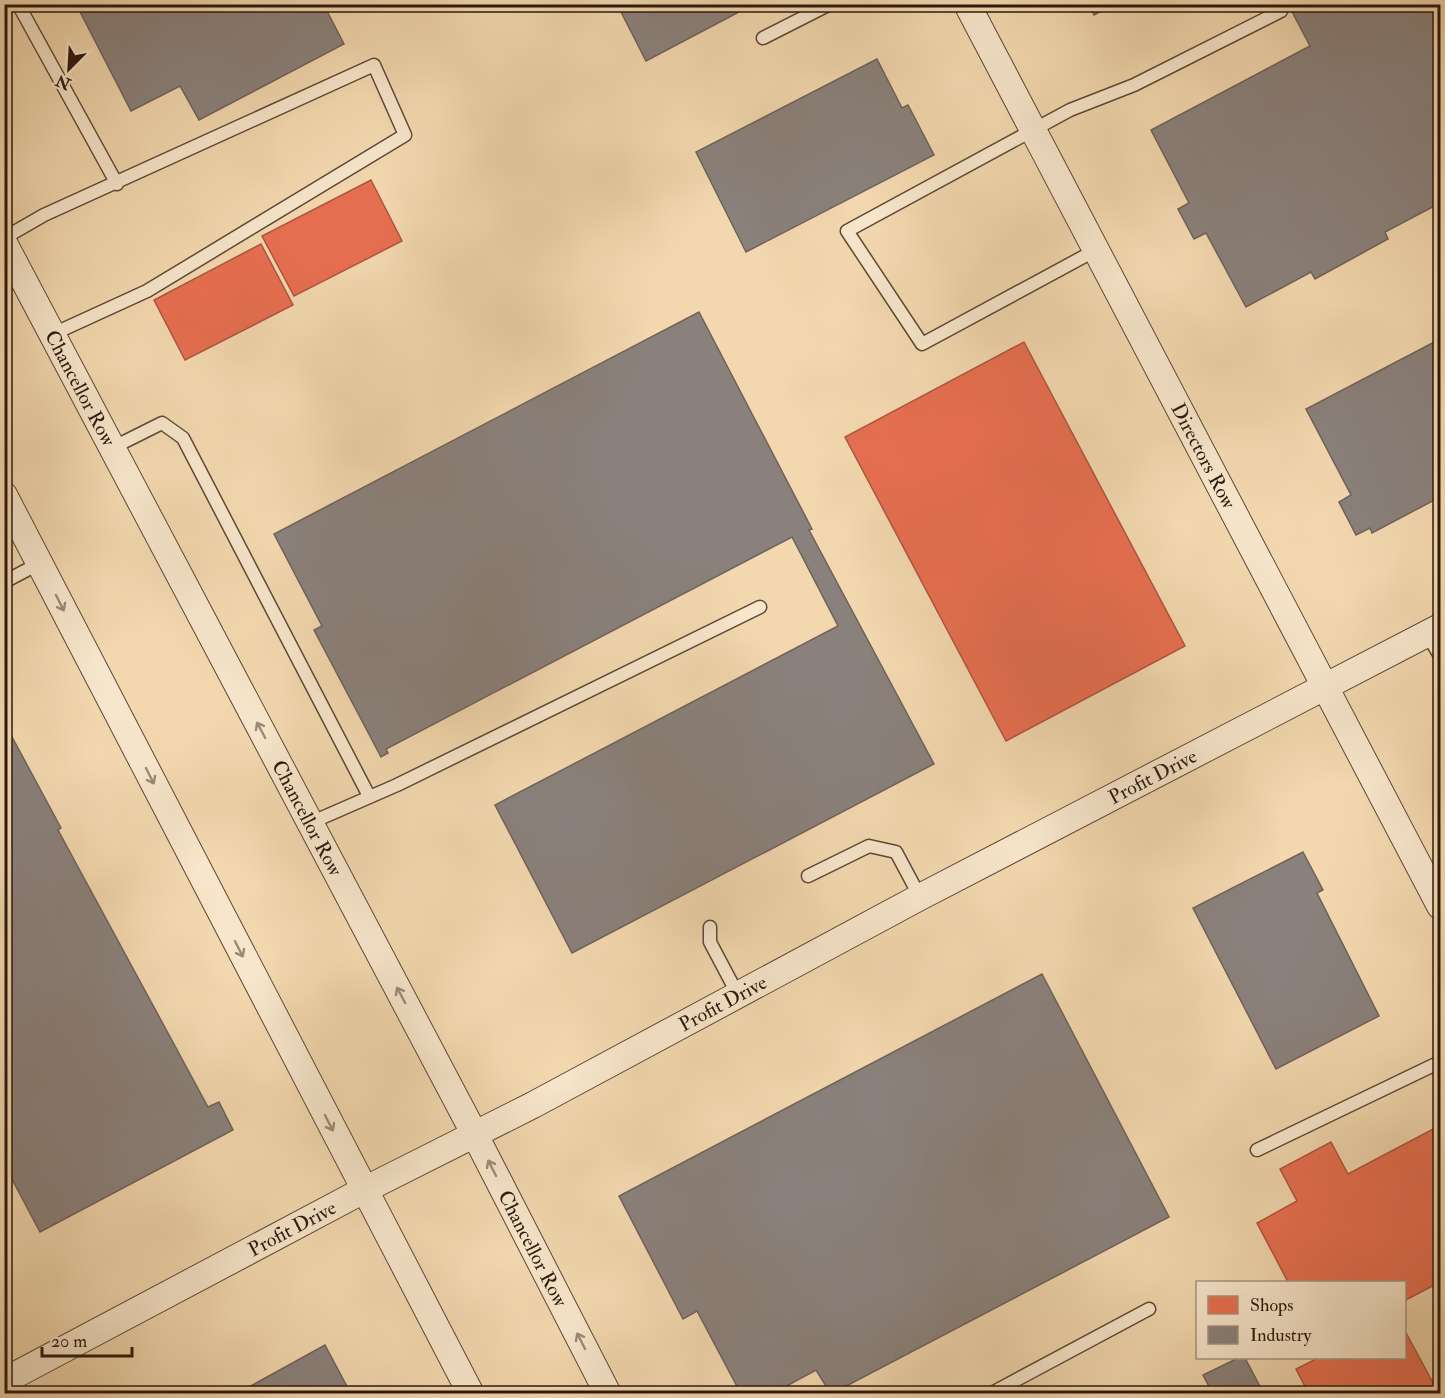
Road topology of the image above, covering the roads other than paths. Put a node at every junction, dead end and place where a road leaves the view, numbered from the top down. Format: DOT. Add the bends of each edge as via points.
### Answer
graph roads {
  1 [pos="18,4"];
  2 [pos="831,4"];
  3 [pos="967,4"];
  4 [pos="1281,11"];
  5 [pos="764,38"];
  6 [pos="1032,131"];
  7 [pos="117,184"];
  8 [pos="4,238"];
  9 [pos="4,243"];
  10 [pos="1096,250"];
  11 [pos="53,334"];
  12 [pos="112,448"];
  13 [pos="4,495"];
  14 [pos="40,563"];
  15 [pos="4,582"];
  16 [pos="760,607"];
  17 [pos="1434,630"];
  18 [pos="1440,656"];
  19 [pos="1326,686"];
  20 [pos="369,796"];
  21 [pos="310,823"];
  22 [pos="808,876"];
  23 [pos="920,897"];
  24 [pos="1440,906"];
  25 [pos="710,927"];
  26 [pos="737,993"];
  27 [pos="1440,1062"];
  28 [pos="475,1135"];
  29 [pos="1257,1150"];
  30 [pos="364,1190"];
  31 [pos="1149,1309"];
  32 [pos="4,1381"];
  33 [pos="471,1394"];
  34 [pos="608,1394"];
  35 [pos="990,1394"];
  1 -- 7 [label="lane"];
  2 -- 5 [label="lane"];
  3 -- 6 [label="street, Directors Row"];
  4 -- 6 [label="lane"];
  6 -- 10 [label="street, Directors Row"];
  6 -- 10 [label="lane" via="848,231 922,344"];
  7 -- 8 [label="lane" via="44,215"];
  7 -- 11 [label="lane" via="374,65 405,135 147,291"];
  9 -- 11 [label="street, Chancellor Row"];
  10 -- 19 [label="street, Directors Row"];
  11 -- 12 [label="street, Chancellor Row"];
  12 -- 20 [label="lane" via="162,423 183,438"];
  21 -- 12 [label="street, Chancellor Row, one-way"];
  13 -- 14 [label="street"];
  14 -- 15 [label="lane"];
  14 -- 30 [label="street, one-way"];
  16 -- 20 [label="lane"];
  17 -- 18 [label="lane"];
  17 -- 19 [label="street, Profit Drive"];
  19 -- 23 [label="street, Profit Drive"];
  19 -- 24 [label="street, Directors Row"];
  20 -- 21 [label="lane"];
  28 -- 21 [label="street, Chancellor Row, one-way"];
  22 -- 23 [label="lane" via="869,846 896,852"];
  23 -- 26 [label="street, Profit Drive"];
  25 -- 26 [label="lane" via="710,942"];
  26 -- 28 [label="street, Profit Drive"];
  27 -- 29 [label="lane"];
  28 -- 30 [label="street, Profit Drive"];
  34 -- 28 [label="street, Chancellor Row, one-way"];
  30 -- 32 [label="street, Profit Drive"];
  30 -- 33 [label="street"];
  31 -- 35 [label="lane"];
}
